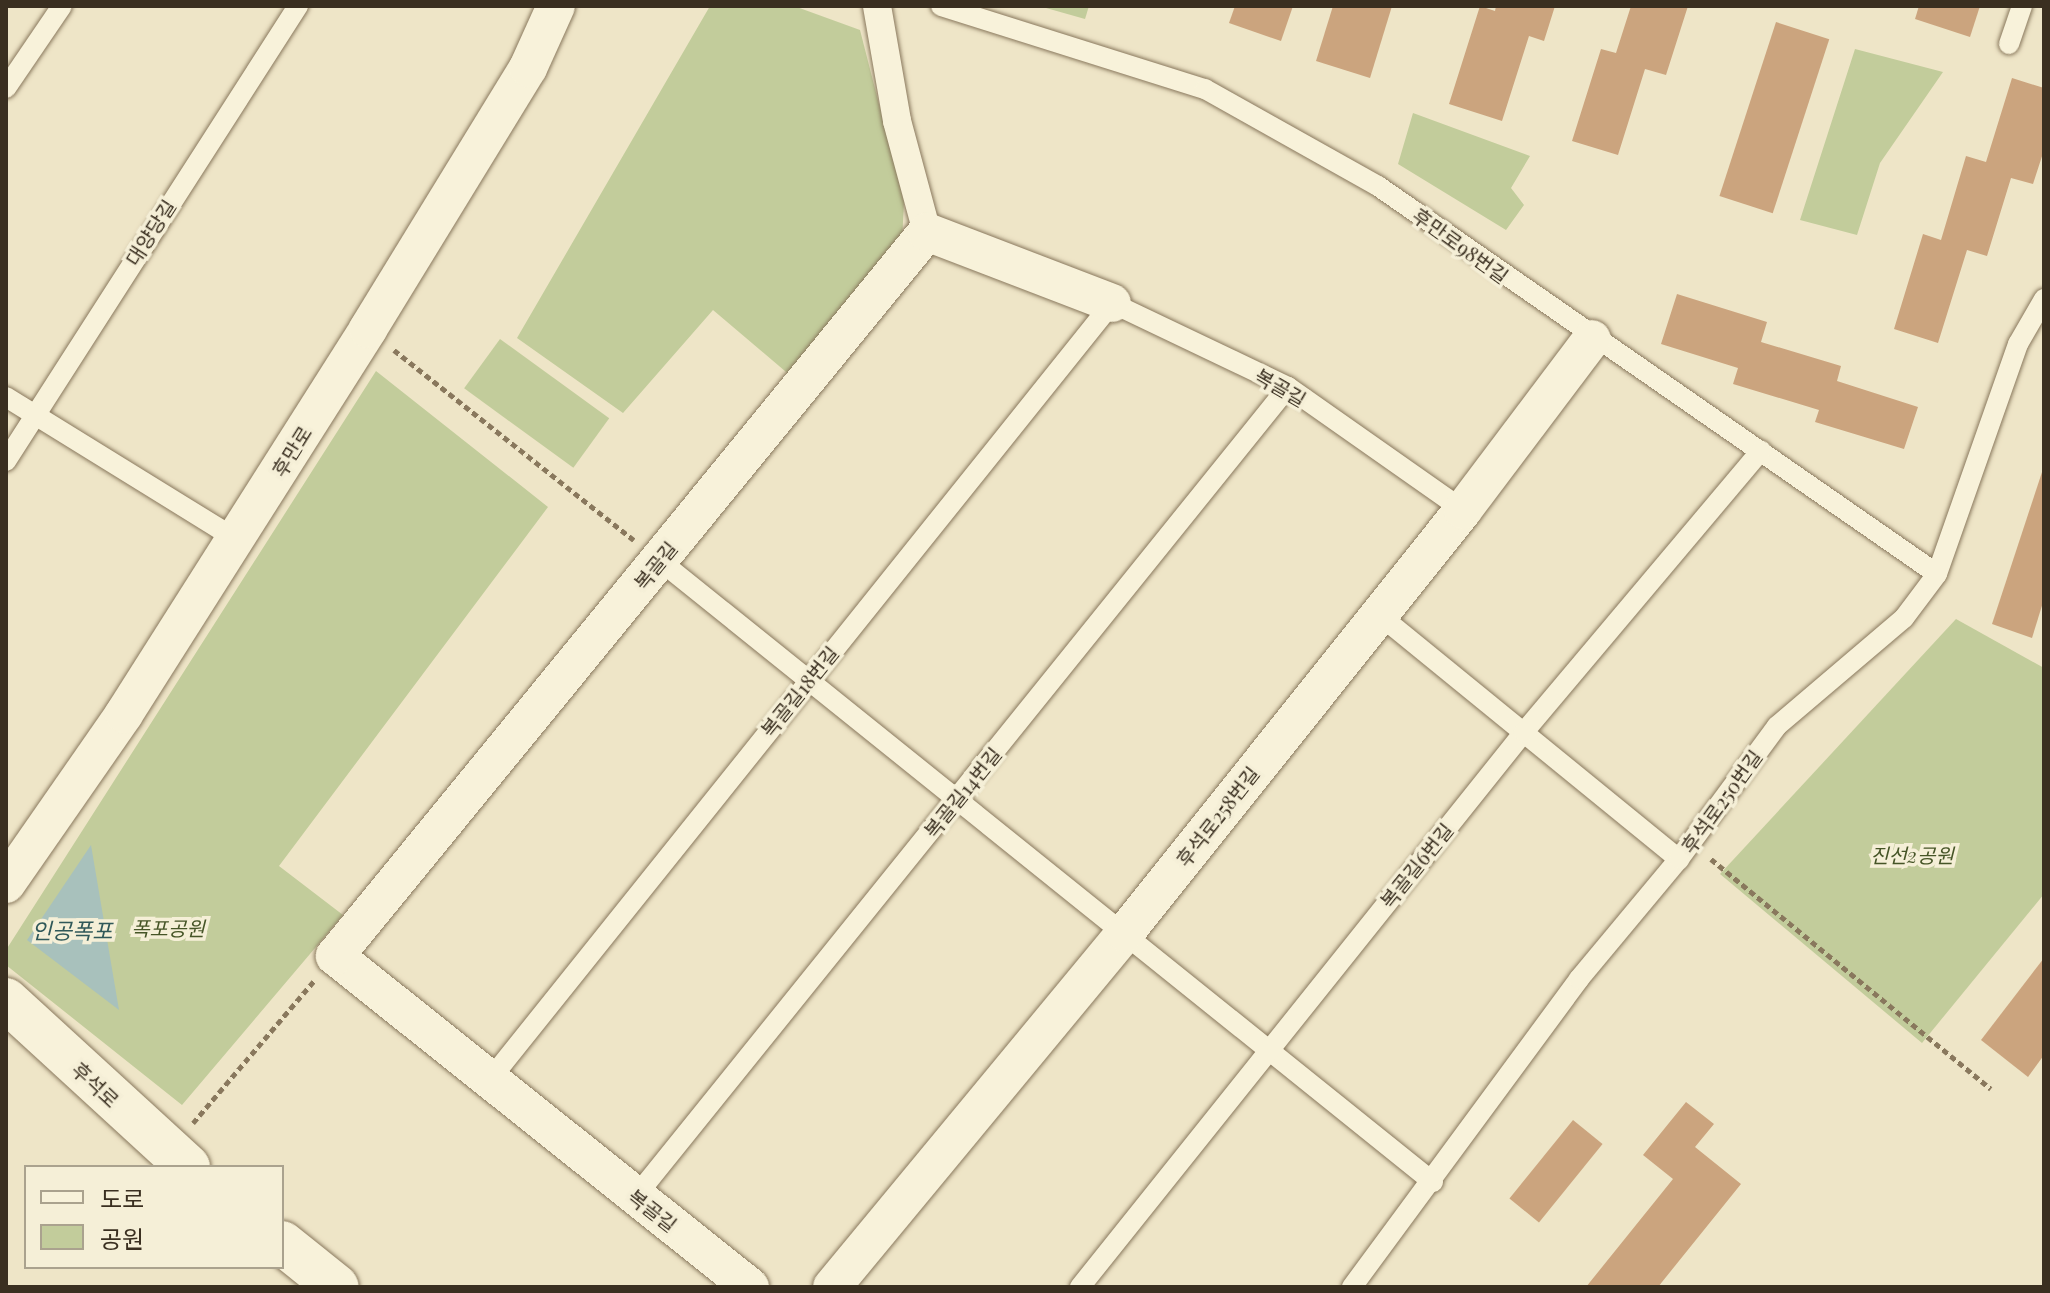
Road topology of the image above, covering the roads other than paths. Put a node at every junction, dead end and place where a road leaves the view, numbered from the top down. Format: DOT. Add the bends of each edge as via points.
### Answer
graph roads {
  1 [pos="62,6"];
  2 [pos="298,6"];
  3 [pos="556,6"];
  4 [pos="877,6"];
  5 [pos="941,6"];
  6 [pos="2022,6"];
  7 [pos="2009,44"];
  8 [pos="6,88"];
  9 [pos="927,232"];
  10 [pos="2044,299"];
  11 [pos="1112,303"];
  12 [pos="1592,339"];
  13 [pos="1288,387"];
  14 [pos="6,397"];
  15 [pos="33,416"];
  16 [pos="1761,451"];
  17 [pos="6,461"];
  18 [pos="1463,510"];
  19 [pos="236,539"];
  20 [pos="659,560"];
  21 [pos="1937,574"];
  22 [pos="1377,613"];
  23 [pos="807,680"];
  24 [pos="1524,732"];
  25 [pos="957,799"];
  26 [pos="1679,859"];
  27 [pos="6,884"];
  28 [pos="1125,933"];
  29 [pos="6,1000"];
  30 [pos="1266,1051"];
  31 [pos="488,1082"];
  32 [pos="179,1159"];
  33 [pos="1433,1182"];
  34 [pos="636,1196"];
  35 [pos="284,1245"];
  36 [pos="337,1287"];
  37 [pos="750,1287"];
  38 [pos="832,1287"];
  39 [pos="1080,1287"];
  40 [pos="1352,1287"];
  1 -- 8 [label="lane"];
  2 -- 15 [label="lane, 대양당길"];
  3 -- 19 [label="street, 후만로" via="528,68"];
  4 -- 9 [label="street" via="897,121"];
  5 -- 12 [label="lane, 후만로98번길" via="1205,89 1378,186"];
  6 -- 7 [label="lane"];
  9 -- 11 [label="street, 복골길"];
  9 -- 20 [label="street, 복골길"];
  10 -- 21 [label="lane, 후석로250번길" via="2018,344"];
  11 -- 13 [label="lane, 복골길"];
  11 -- 23 [label="lane, 복골길18번길"];
  12 -- 16 [label="lane, 후만로98번길"];
  12 -- 18 [label="street, 후석로258번길"];
  13 -- 18 [label="lane, 복골길"];
  13 -- 25 [label="lane, 복골길14번길"];
  14 -- 15 [label="lane"];
  15 -- 17 [label="lane, 대양당길"];
  15 -- 19 [label="lane"];
  16 -- 21 [label="lane, 후만로98번길"];
  16 -- 24 [label="lane, 복골길6번길"];
  18 -- 22 [label="street, 후석로258번길"];
  19 -- 27 [label="street, 후만로" via="48,829"];
  20 -- 23 [label="lane"];
  20 -- 31 [label="street, 복골길" via="335,956"];
  21 -- 26 [label="lane, 후석로250번길" via="1904,618 1777,726"];
  22 -- 24 [label="lane"];
  22 -- 28 [label="street, 후석로258번길"];
  23 -- 25 [label="lane"];
  23 -- 31 [label="lane, 복골길18번길"];
  24 -- 26 [label="lane"];
  24 -- 30 [label="lane, 복골길6번길"];
  25 -- 28 [label="lane"];
  25 -- 34 [label="lane, 복골길14번길"];
  26 -- 33 [label="lane, 후석로250번길" via="1579,979"];
  28 -- 30 [label="lane"];
  28 -- 38 [label="street, 후석로258번길"];
  29 -- 32 [label="street, 후석로"];
  30 -- 33 [label="lane"];
  30 -- 39 [label="lane, 복골길6번길"];
  31 -- 34 [label="street, 복골길"];
  33 -- 40 [label="lane, 후석로250번길"];
  34 -- 37 [label="street, 복골길"];
  35 -- 36 [label="street"];
}
